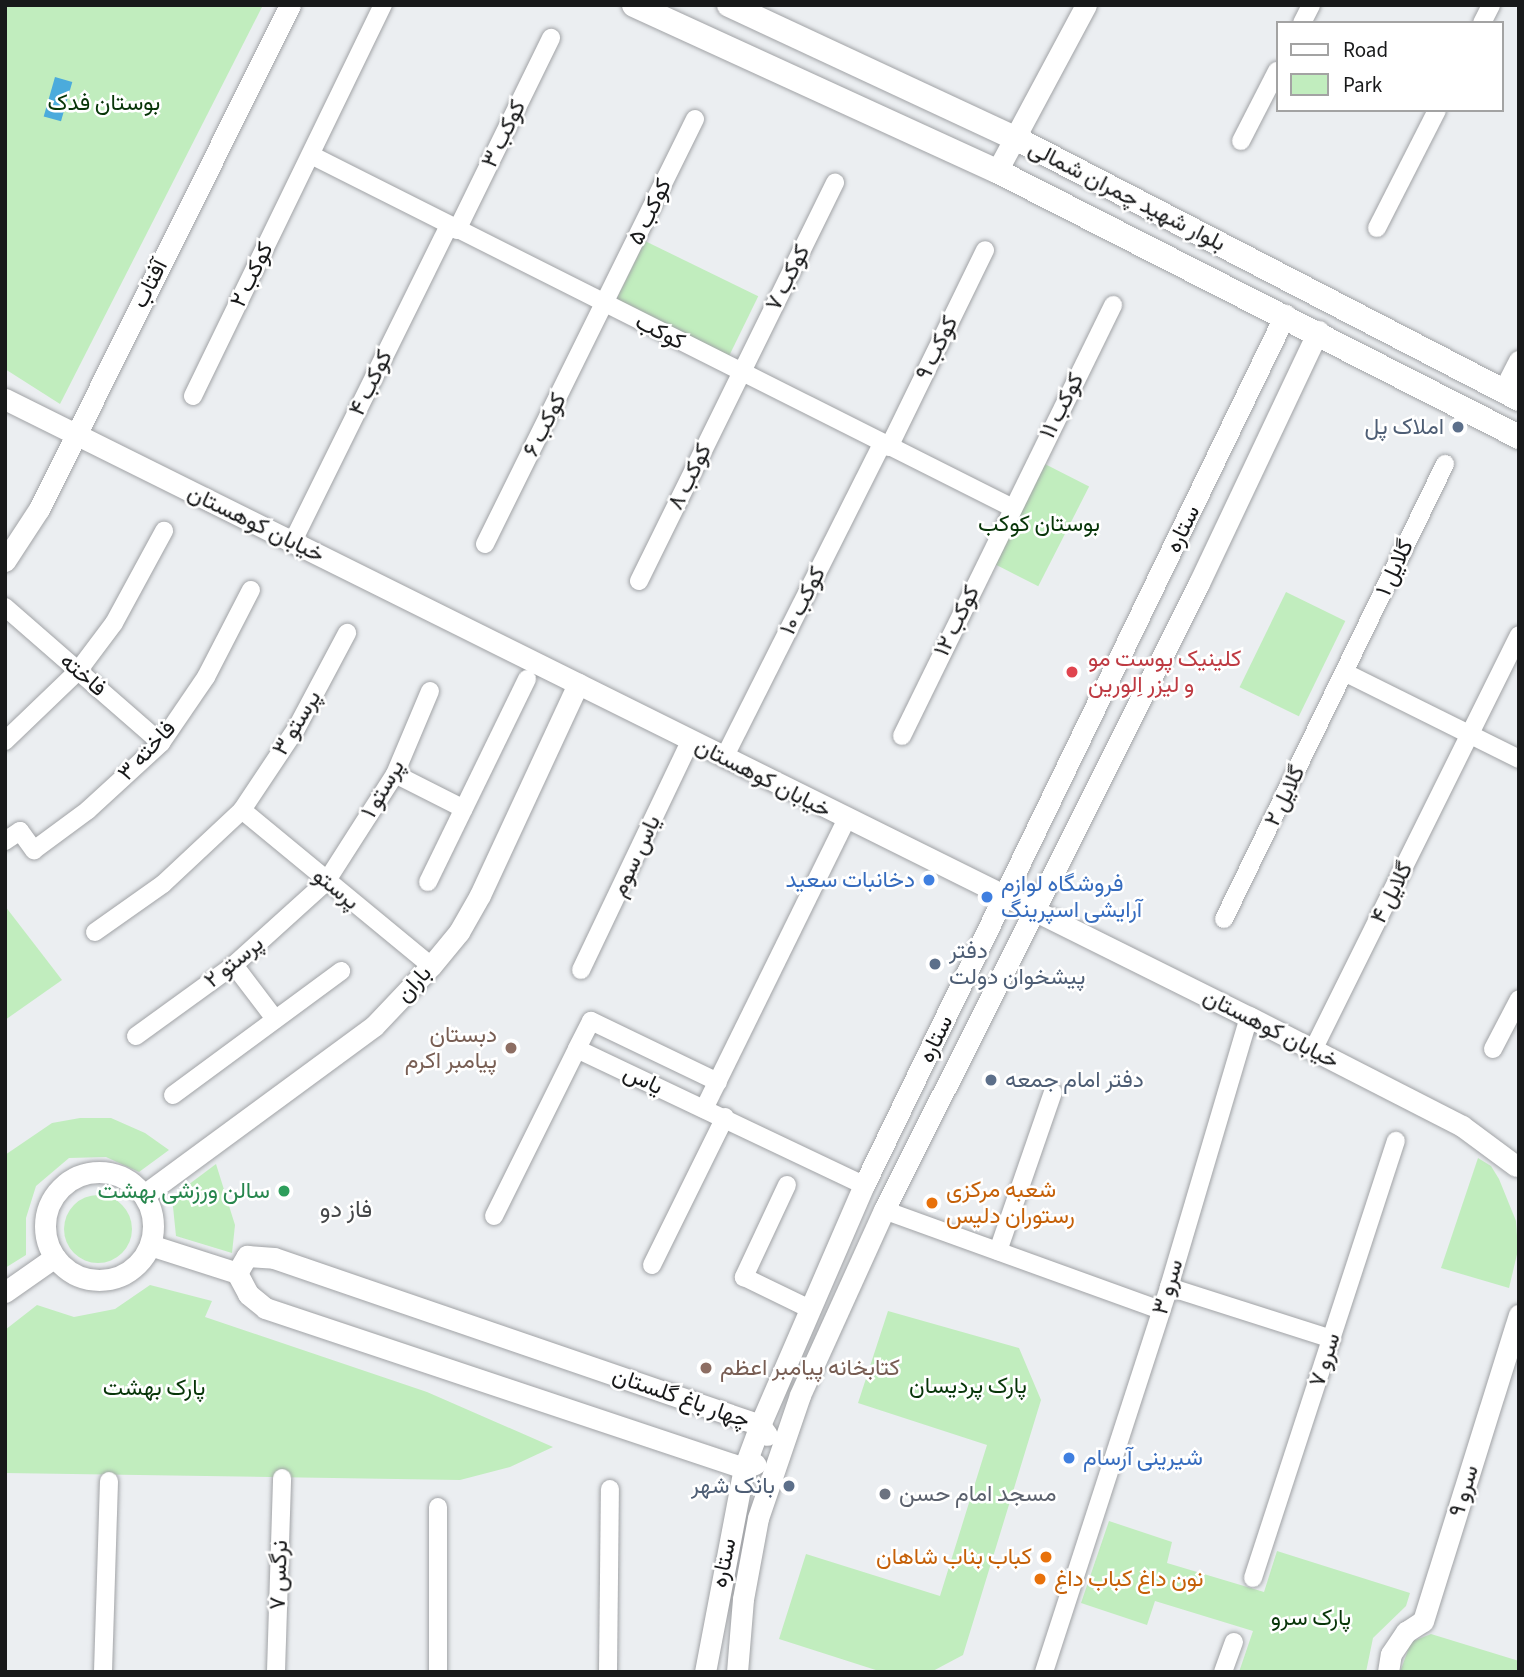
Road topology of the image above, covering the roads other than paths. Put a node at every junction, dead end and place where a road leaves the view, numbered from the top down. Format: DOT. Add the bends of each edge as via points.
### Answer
graph roads {
  1 [pos="290,5"];
  2 [pos="383,5"];
  3 [pos="634,5"];
  4 [pos="729,5"];
  5 [pos="1086,5"];
  6 [pos="1311,5"];
  7 [pos="1491,5"];
  8 [pos="1303,21"];
  9 [pos="1483,21"];
  10 [pos="551,38"];
  11 [pos="1276,73"];
  12 [pos="1436,112"];
  13 [pos="695,119"];
  14 [pos="1017,139"];
  15 [pos="1241,141"];
  16 [pos="311,155"];
  17 [pos="997,171"];
  18 [pos="835,183"];
  19 [pos="453,228"];
  20 [pos="1377,228"];
  21 [pos="985,250"];
  22 [pos="1112,304"];
  23 [pos="605,305"];
  24 [pos="1285,315"];
  25 [pos="1318,331"];
  26 [pos="1519,361"];
  27 [pos="740,373"];
  28 [pos="1511,395"];
  29 [pos="193,396"];
  30 [pos="5,399"];
  31 [pos="73,434"];
  32 [pos="1519,437"];
  33 [pos="885,445"];
  34 [pos="1445,464"];
  35 [pos="1011,507"];
  36 [pos="164,531"];
  37 [pos="293,541"];
  38 [pos="485,544"];
  39 [pos="5,561"];
  40 [pos="639,581"];
  41 [pos="251,590"];
  42 [pos="5,607"];
  43 [pos="347,633"];
  44 [pos="1519,635"];
  45 [pos="78,671"];
  46 [pos="1346,673"];
  47 [pos="527,679"];
  48 [pos="578,684"];
  49 [pos="430,691"];
  50 [pos="902,736"];
  51 [pos="1471,736"];
  52 [pos="5,741"];
  53 [pos="690,741"];
  54 [pos="161,743"];
  55 [pos="724,758"];
  56 [pos="1519,759"];
  57 [pos="395,774"];
  58 [pos="464,808"];
  59 [pos="242,810"];
  60 [pos="847,819"];
  61 [pos="5,841"];
  62 [pos="326,882"];
  63 [pos="428,882"];
  64 [pos="1006,899"];
  65 [pos="1032,912"];
  66 [pos="1224,919"];
  67 [pos="95,932"];
  68 [pos="234,965"];
  69 [pos="431,966"];
  70 [pos="581,970"];
  71 [pos="341,971"];
  72 [pos="1519,999"];
  73 [pos="1249,1017"];
  74 [pos="275,1020"];
  75 [pos="136,1036"];
  76 [pos="577,1049"];
  77 [pos="1493,1049"];
  78 [pos="1313,1050"];
  79 [pos="718,1082"];
  80 [pos="1053,1092"];
  81 [pos="173,1095"];
  82 [pos="704,1109"];
  83 [pos="724,1117"];
  84 [pos="1396,1141"];
  85 [pos="1518,1168"];
  86 [pos="787,1185"];
  87 [pos="864,1185"];
  88 [pos="144,1195"];
  89 [pos="884,1210"];
  90 [pos="494,1216"];
  91 [pos="150,1245"];
  92 [pos="998,1251"];
  93 [pos="55,1257"];
  94 [pos="242,1264"];
  95 [pos="652,1265"];
  96 [pos="1169,1287"];
  97 [pos="5,1292"];
  98 [pos="810,1309"];
  99 [pos="1161,1310"];
  100 [pos="1519,1315"];
  101 [pos="1332,1339"];
  102 [pos="760,1425"];
  103 [pos="780,1454"];
  104 [pos="744,1468"];
  105 [pos="282,1478"];
  106 [pos="109,1481"];
  107 [pos="610,1489"];
  108 [pos="438,1507"];
  109 [pos="1253,1578"];
  110 [pos="1234,1642"];
  111 [pos="1389,1663"];
  112 [pos="103,1672"];
  113 [pos="276,1672"];
  114 [pos="438,1672"];
  115 [pos="608,1672"];
  116 [pos="705,1672"];
  117 [pos="737,1672"];
  118 [pos="1044,1672"];
  119 [pos="1223,1672"];
  1 -- 31 [label="street, آفتاب"];
  2 -- 16 [label="street, کوکب ۲"];
  3 -- 17 [label="main road, بلوار شهید چمران شمالی"];
  4 -- 14 [label="main road, بلوار شهید چمران شمالی"];
  5 -- 14 [label="street"];
  6 -- 8 [label="street"];
  7 -- 9 [label="street"];
  10 -- 19 [label="street, کوکب ۳"];
  11 -- 15 [label="street"];
  12 -- 20 [label="street"];
  13 -- 23 [label="street, کوکب ۵"];
  14 -- 17 [label="street"];
  14 -- 28 [label="main road, بلوار شهید چمران شمالی"];
  16 -- 19 [label="street, کوکب"];
  16 -- 29 [label="street, کوکب ۲"];
  17 -- 24 [label="main road, بلوار شهید چمران شمالی"];
  18 -- 27 [label="street, کوکب ۷"];
  19 -- 23 [label="street, کوکب"];
  19 -- 37 [label="street, کوکب ۴"];
  21 -- 33 [label="street, کوکب ۹"];
  22 -- 35 [label="street, کوکب ۱۱"];
  23 -- 27 [label="street, کوکب"];
  23 -- 38 [label="street, کوکب ۶"];
  24 -- 25 [label="main road, بلوار شهید چمران شمالی"];
  24 -- 64 [label="street, ستاره"];
  25 -- 32 [label="main road"];
  25 -- 65 [label="street, ستاره" via="1199,583"];
  26 -- 28 [label="street"];
  27 -- 33 [label="street, کوکب"];
  27 -- 40 [label="street, کوکب ۸"];
  30 -- 31 [label="street, خیابان کوهستان"];
  31 -- 37 [label="street, خیابان کوهستان"];
  31 -- 39 [label="street, آفتاب" via="39,509"];
  33 -- 35 [label="street, کوکب"];
  33 -- 55 [label="street, کوکب ۱۰"];
  34 -- 46 [label="street, گلایل ۱"];
  35 -- 50 [label="street, کوکب ۱۲"];
  36 -- 45 [label="street" via="114,623"];
  37 -- 48 [label="street, خیابان کوهستان"];
  41 -- 54 [label="street, فاخته ۳" via="206,677"];
  42 -- 45 [label="street, فاخته"];
  43 -- 59 [label="street, پرستو ۳" via="296,729"];
  44 -- 51 [label="street, گلایل ۴"];
  45 -- 52 [label="street"];
  45 -- 54 [label="street, فاخته"];
  46 -- 51 [label="street"];
  46 -- 66 [label="street, گلایل ۲"];
  47 -- 58 [label="street"];
  48 -- 53 [label="street, خیابان کوهستان"];
  48 -- 69 [label="street, باران" via="480,895 459,932"];
  49 -- 57 [label="street, پرستو ۱"];
  51 -- 56 [label="street"];
  51 -- 78 [label="street, گلایل ۴"];
  53 -- 55 [label="street, خیابان کوهستان"];
  53 -- 70 [label="street, یاس سوم"];
  54 -- 61 [label="street, فاخته ۳" via="88,810 34,850 20,831"];
  55 -- 60 [label="street, خیابان کوهستان"];
  57 -- 58 [label="street"];
  57 -- 62 [label="street, پرستو ۱"];
  58 -- 63 [label="street"];
  59 -- 62 [label="street, پرستو"];
  59 -- 67 [label="street, پرستو ۳" via="163,884"];
  60 -- 64 [label="street, خیابان کوهستان"];
  60 -- 79 [label="street"];
  62 -- 68 [label="street, پرستو ۲"];
  62 -- 69 [label="street, پرستو"];
  64 -- 65 [label="street, خیابان کوهستان"];
  64 -- 87 [label="street, ستاره"];
  65 -- 73 [label="street, خیابان کوهستان"];
  65 -- 89 [label="street, ستاره"];
  68 -- 74 [label="street"];
  68 -- 75 [label="street, پرستو ۲"];
  69 -- 88 [label="street, باران" via="373,1026"];
  71 -- 74 [label="street"];
  72 -- 77 [label="street"];
  73 -- 78 [label="street, خیابان کوهستان"];
  73 -- 96 [label="street, سرو ۳"];
  74 -- 81 [label="street"];
  76 -- 79 [label="street, یاس" via="591,1021"];
  76 -- 82 [label="street, یاس"];
  76 -- 90 [label="street"];
  78 -- 85 [label="street, خیابان کوهستان" via="1462,1126"];
  79 -- 82 [label="street"];
  80 -- 92 [label="street"];
  82 -- 83 [label="street, یاس"];
  83 -- 87 [label="street, یاس"];
  83 -- 95 [label="street"];
  84 -- 101 [label="street, سرو ۷"];
  86 -- 98 [label="street" via="744,1277"];
  87 -- 98 [label="street, ستاره"];
  88 -- 91 [label="street" via="152,1213"];
  88 -- 93 [label="street" via="126,1179 108,1172 71,1180 48,1208 45,1226"];
  89 -- 92 [label="street"];
  89 -- 103 [label="street, ستاره" via="800,1395"];
  91 -- 93 [label="street" via="134,1268 116,1278 92,1280 71,1273"];
  91 -- 94 [label="street"];
  92 -- 99 [label="street"];
  93 -- 97 [label="street"];
  94 -- 102 [label="street, چهار باغ گلستان" via="274,1258"];
  94 -- 104 [label="street, چهار باغ گلستان" via="248,1294 265,1308"];
  96 -- 99 [label="street, سرو ۳"];
  96 -- 101 [label="street"];
  98 -- 102 [label="street, ستاره"];
  99 -- 118 [label="street, سرو ۳"];
  100 -- 111 [label="street, سرو ۹" via="1423,1621 1406,1632"];
  101 -- 109 [label="street, سرو ۷"];
  102 -- 103 [label="street, چهار باغ گلستان"];
  102 -- 104 [label="street, ستاره"];
  103 -- 104 [label="street, چهار باغ گلستان"];
  103 -- 117 [label="street, ستاره" via="758,1518 743,1599"];
  104 -- 116 [label="street, ستاره"];
  105 -- 113 [label="street, نرگس ۷"];
  106 -- 112 [label="street"];
  107 -- 115 [label="street"];
  108 -- 114 [label="street"];
  110 -- 119 [label="street"];
}
